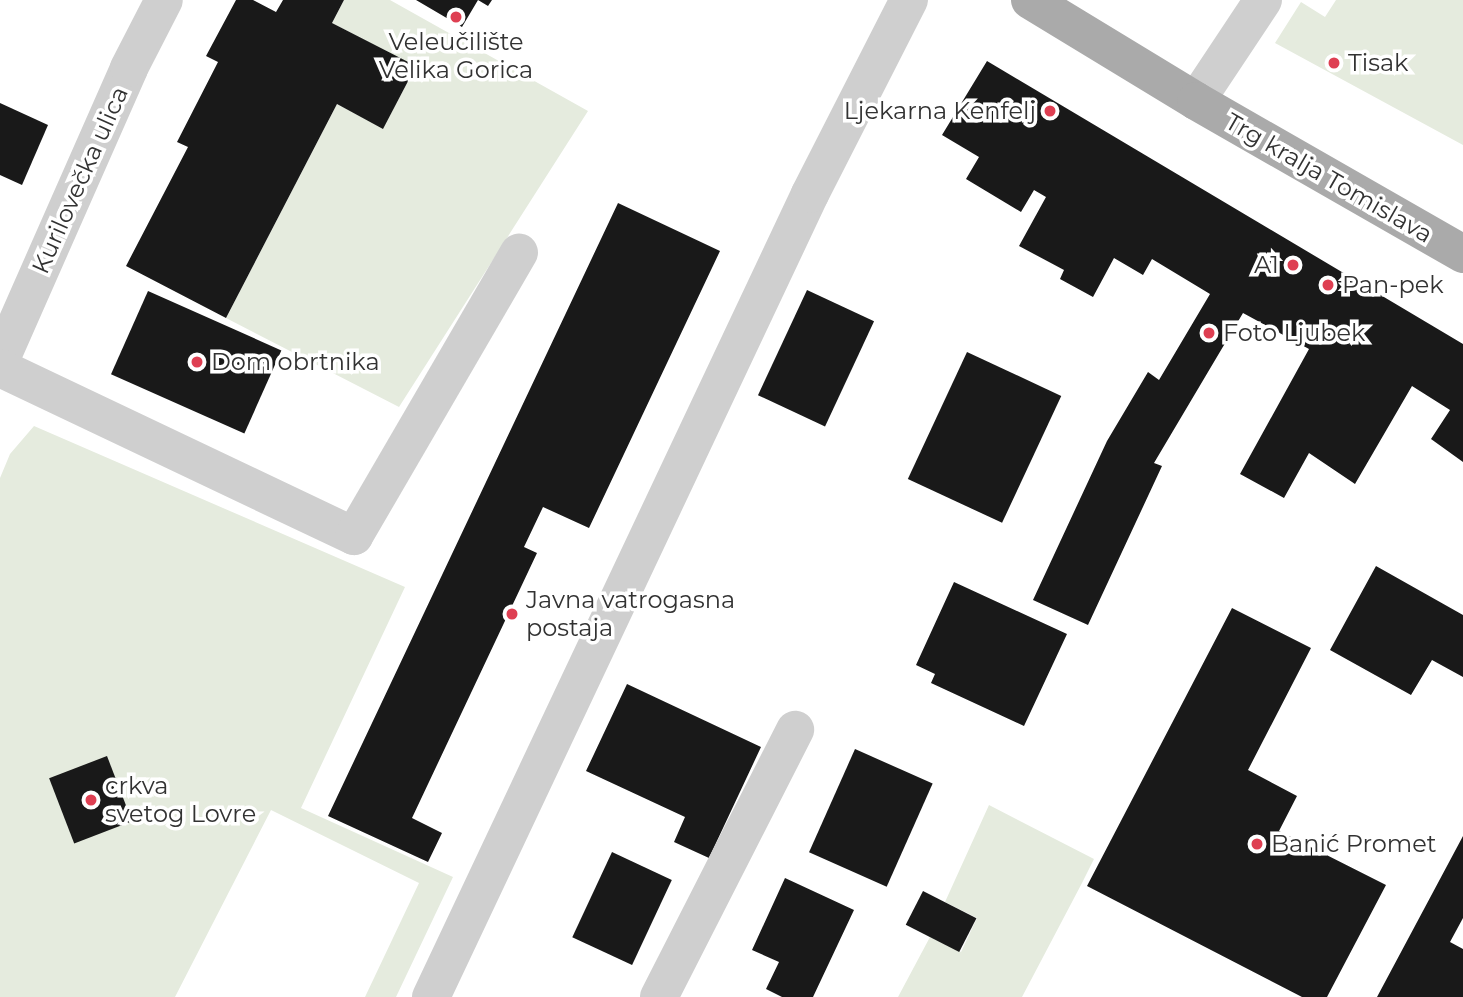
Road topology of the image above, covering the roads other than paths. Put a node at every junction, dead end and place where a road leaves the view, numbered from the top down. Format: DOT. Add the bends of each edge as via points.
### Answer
graph roads {
  1 [pos="164,0"];
  2 [pos="909,0"];
  3 [pos="1030,0"];
  4 [pos="1263,0"];
  5 [pos="1196,101"];
  6 [pos="519,252"];
  7 [pos="1463,254"];
  8 [pos="0,361"];
  9 [pos="0,368"];
  10 [pos="795,730"];
  11 [pos="431,997"];
  12 [pos="659,997"];
  1 -- 8 [label="street, Kurilovečka ulica" via="128,68"];
  2 -- 11 [label="street" via="810,194"];
  3 -- 5 [label="main road, Trg kralja Tomislava"];
  4 -- 5 [label="street"];
  5 -- 7 [label="main road, Trg kralja Tomislava"];
  6 -- 9 [label="street" via="354,536"];
  10 -- 12 [label="street"];
}
